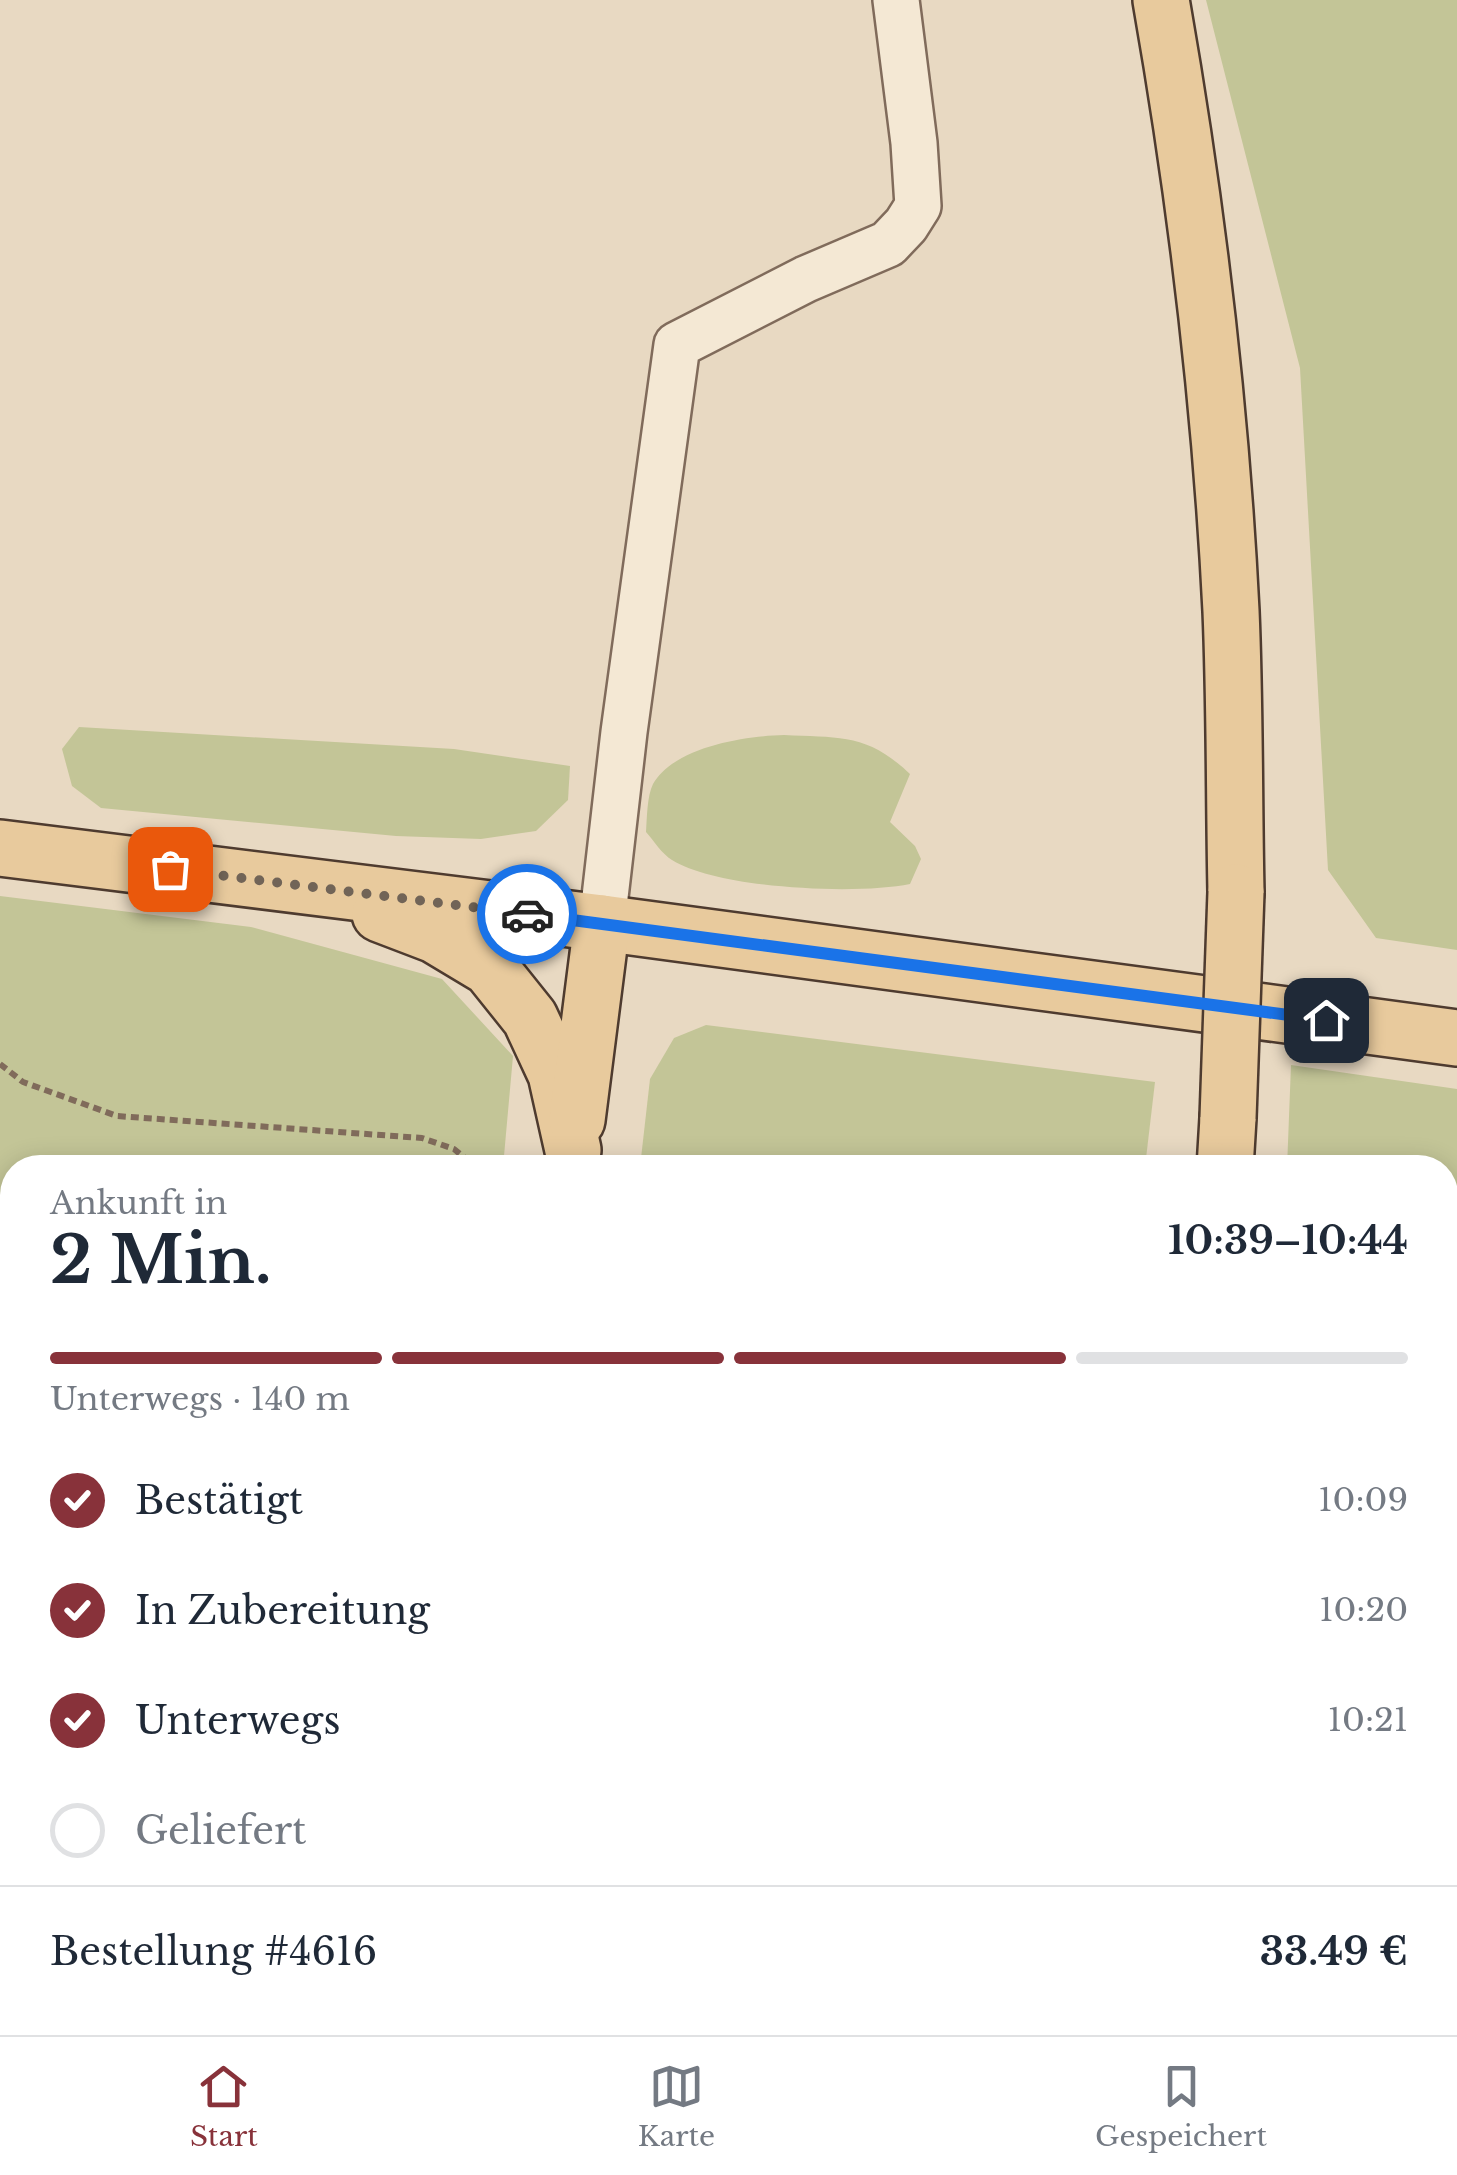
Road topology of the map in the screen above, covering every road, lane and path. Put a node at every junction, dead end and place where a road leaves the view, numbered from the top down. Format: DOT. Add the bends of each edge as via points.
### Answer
graph roads {
  1 [pos="896,0"];
  2 [pos="1161,0"];
  3 [pos="0,848"];
  4 [pos="320,890"];
  5 [pos="602,923"];
  6 [pos="1457,1038"];
  7 [pos="0,1064"];
  8 [pos="1227,1143"];
  9 [pos="461,1155"];
  10 [pos="571,1155"];
  11 [pos="573,1155"];
  1 -- 5 [label="lane" via="918,206 906,225 888,244 677,345"];
  2 -- 8 [label="main road, bridge" via="1198,262 1231,610 1236,892"];
  3 -- 4 [label="main road"];
  4 -- 5 [label="main road"];
  4 -- 10 [label="main road" via="435,935 490,968 530,1018 556,1074"];
  5 -- 6 [label="main road"];
  5 -- 11 [label="main road"];
  7 -- 9 [label="path" via="22,1082 117,1116 422,1138"];
}
